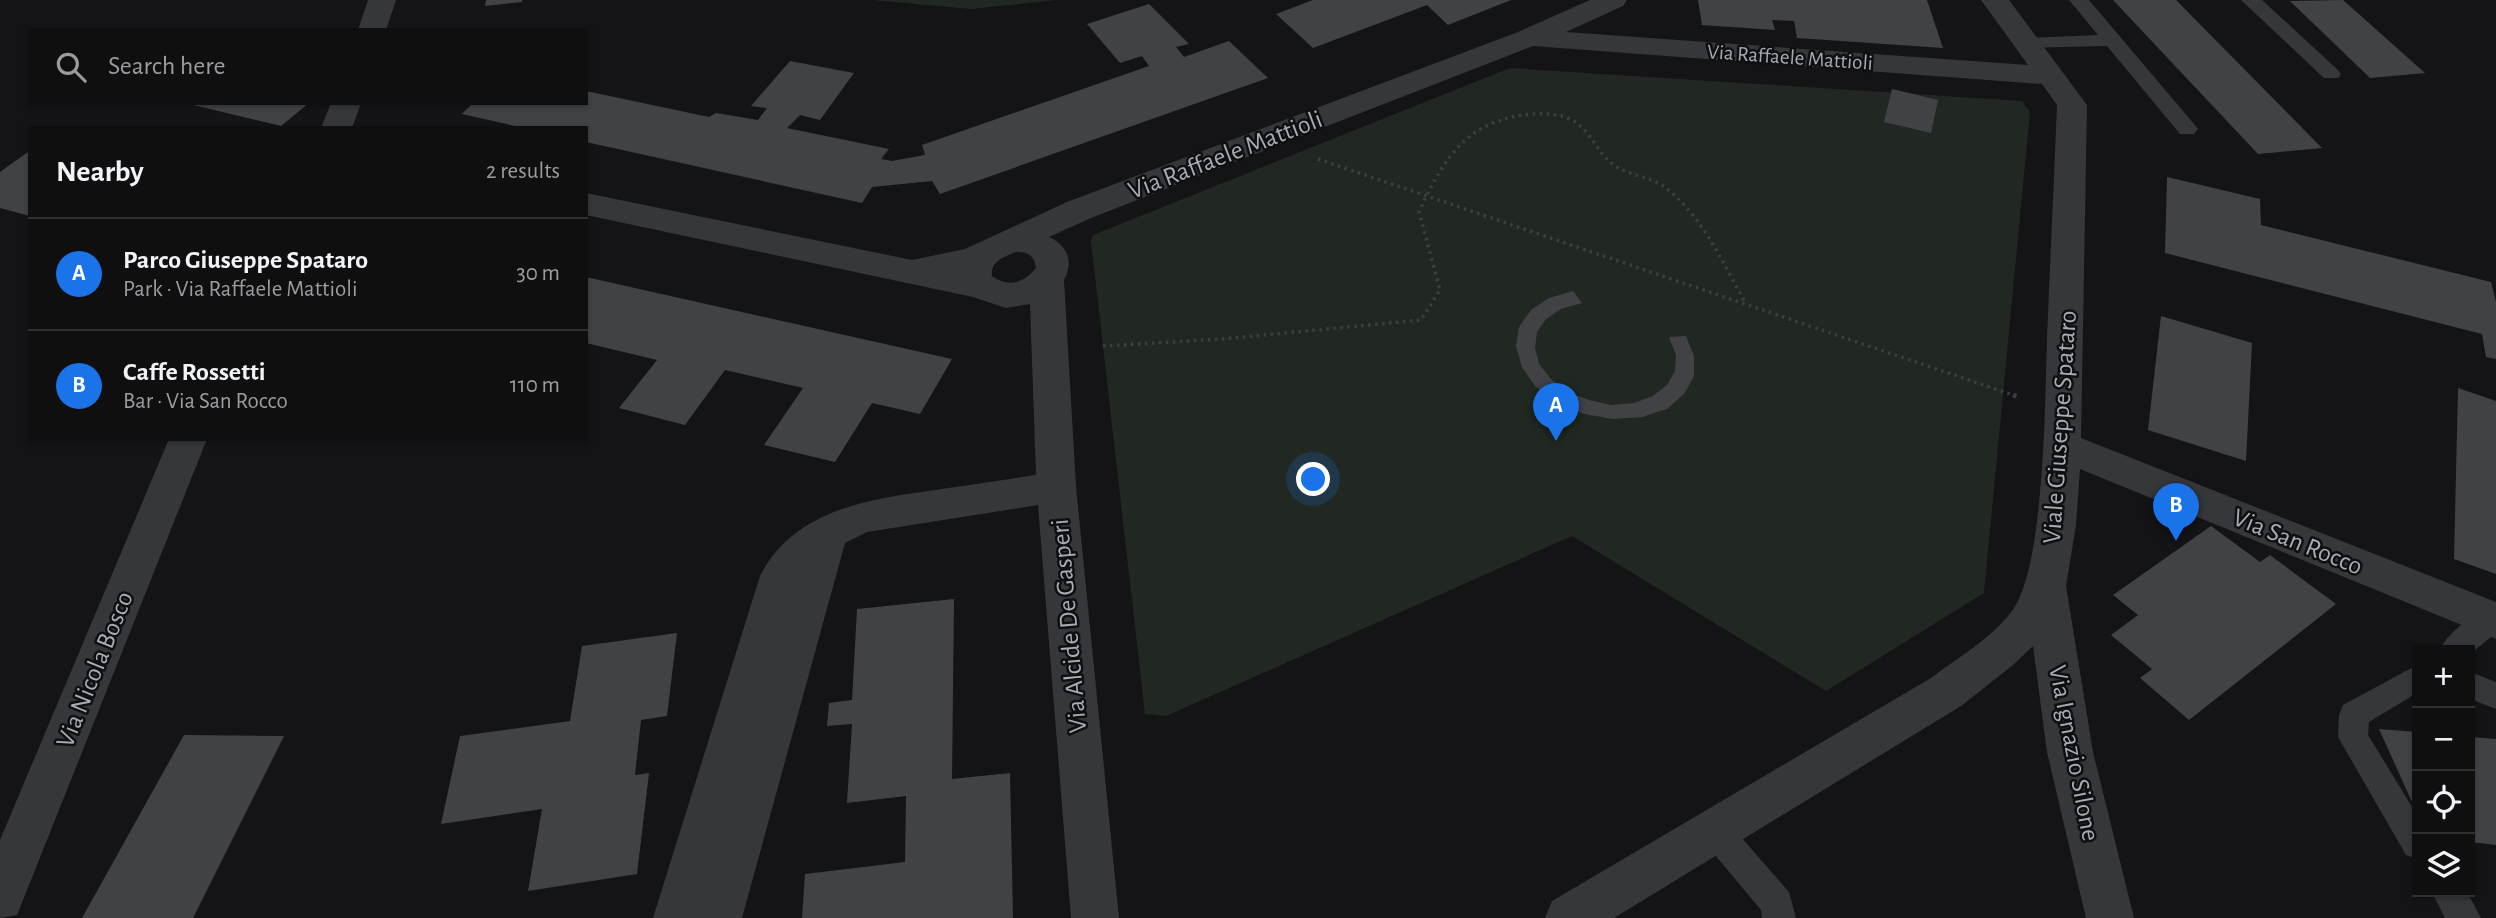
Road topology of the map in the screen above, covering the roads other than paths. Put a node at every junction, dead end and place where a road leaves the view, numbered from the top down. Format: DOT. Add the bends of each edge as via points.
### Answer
graph roads {
  1 [pos="1613,0"];
  2 [pos="1994,0"];
  3 [pos="2078,0"];
  4 [pos="2251,0"];
  5 [pos="377,1"];
  6 [pos="372,28"];
  7 [pos="1528,38"];
  8 [pos="2110,40"];
  9 [pos="2028,44"];
  10 [pos="2331,74"];
  11 [pos="2051,76"];
  12 [pos="345,105"];
  13 [pos="337,126"];
  14 [pos="2187,129"];
  15 [pos="588,204"];
  16 [pos="1079,209"];
  17 [pos="1047,266"];
  18 [pos="994,270"];
  19 [pos="1050,333"];
  20 [pos="2063,429"];
  21 [pos="187,441"];
  22 [pos="1056,487"];
  23 [pos="821,538"];
  24 [pos="2045,586"];
  25 [pos="2494,620"];
  26 [pos="2461,645"];
  27 [pos="2412,681"];
  28 [pos="2475,687"];
  29 [pos="2496,696"];
  30 [pos="1716,832"];
  31 [pos="2412,836"];
  32 [pos="2451,897"];
  33 [pos="0,898"];
  34 [pos="2106,902"];
  35 [pos="677,918"];
  36 [pos="718,918"];
  37 [pos="1095,918"];
  38 [pos="1569,918"];
  39 [pos="1779,918"];
  40 [pos="2465,918"];
  1 -- 7 [label="street, Via Raffaele Mattioli"];
  2 -- 9 [label="street, Viale Giuseppe Spataro"];
  3 -- 8 [label="lane"];
  4 -- 10 [label="lane"];
  5 -- 6 [label="street"];
  7 -- 11 [label="street, Via Raffaele Mattioli"];
  7 -- 16 [label="street, Via Raffaele Mattioli"];
  8 -- 9 [label="lane"];
  8 -- 14 [label="lane"];
  9 -- 11 [label="street, Viale Giuseppe Spataro"];
  11 -- 20 [label="street, Viale Giuseppe Spataro" via="2072,105"];
  12 -- 13 [label="street"];
  15 -- 18 [label="street" via="897,269"];
  16 -- 17 [label="street, Via Raffaele Mattioli" via="1058,232"];
  16 -- 18 [label="street, Via Raffaele Mattioli"];
  17 -- 18 [label="street" via="1030,292"];
  17 -- 18 [label="street" via="1030,242"];
  17 -- 19 [label="street, Via Alcide De Gasperi"];
  18 -- 19 [label="street"];
  19 -- 22 [label="street, Via Alcide De Gasperi"];
  20 -- 24 [label="street, Viale Giuseppe Spataro" via="2056,525"];
  20 -- 25 [label="street, Via San Rocco"];
  21 -- 33 [label="street, Via Nicola Bosco"];
  22 -- 23 [label="street" via="866,516"];
  22 -- 37 [label="street, Via Alcide De Gasperi"];
  23 -- 35 [label="street" via="781,576"];
  23 -- 36 [label="street"];
  24 -- 30 [label="street, Viale Giuseppe Spataro" via="2028,623 1946,692"];
  24 -- 34 [label="street, Via Ignazio Silone" via="2070,752"];
  25 -- 26 [label="lane"];
  27 -- 31 [label="lane" via="2354,715 2353,737"];
  28 -- 29 [label="lane"];
  30 -- 38 [label="street, Viale Giuseppe Spataro"];
  30 -- 39 [label="lane" via="1777,903"];
  32 -- 40 [label="lane"];
}
